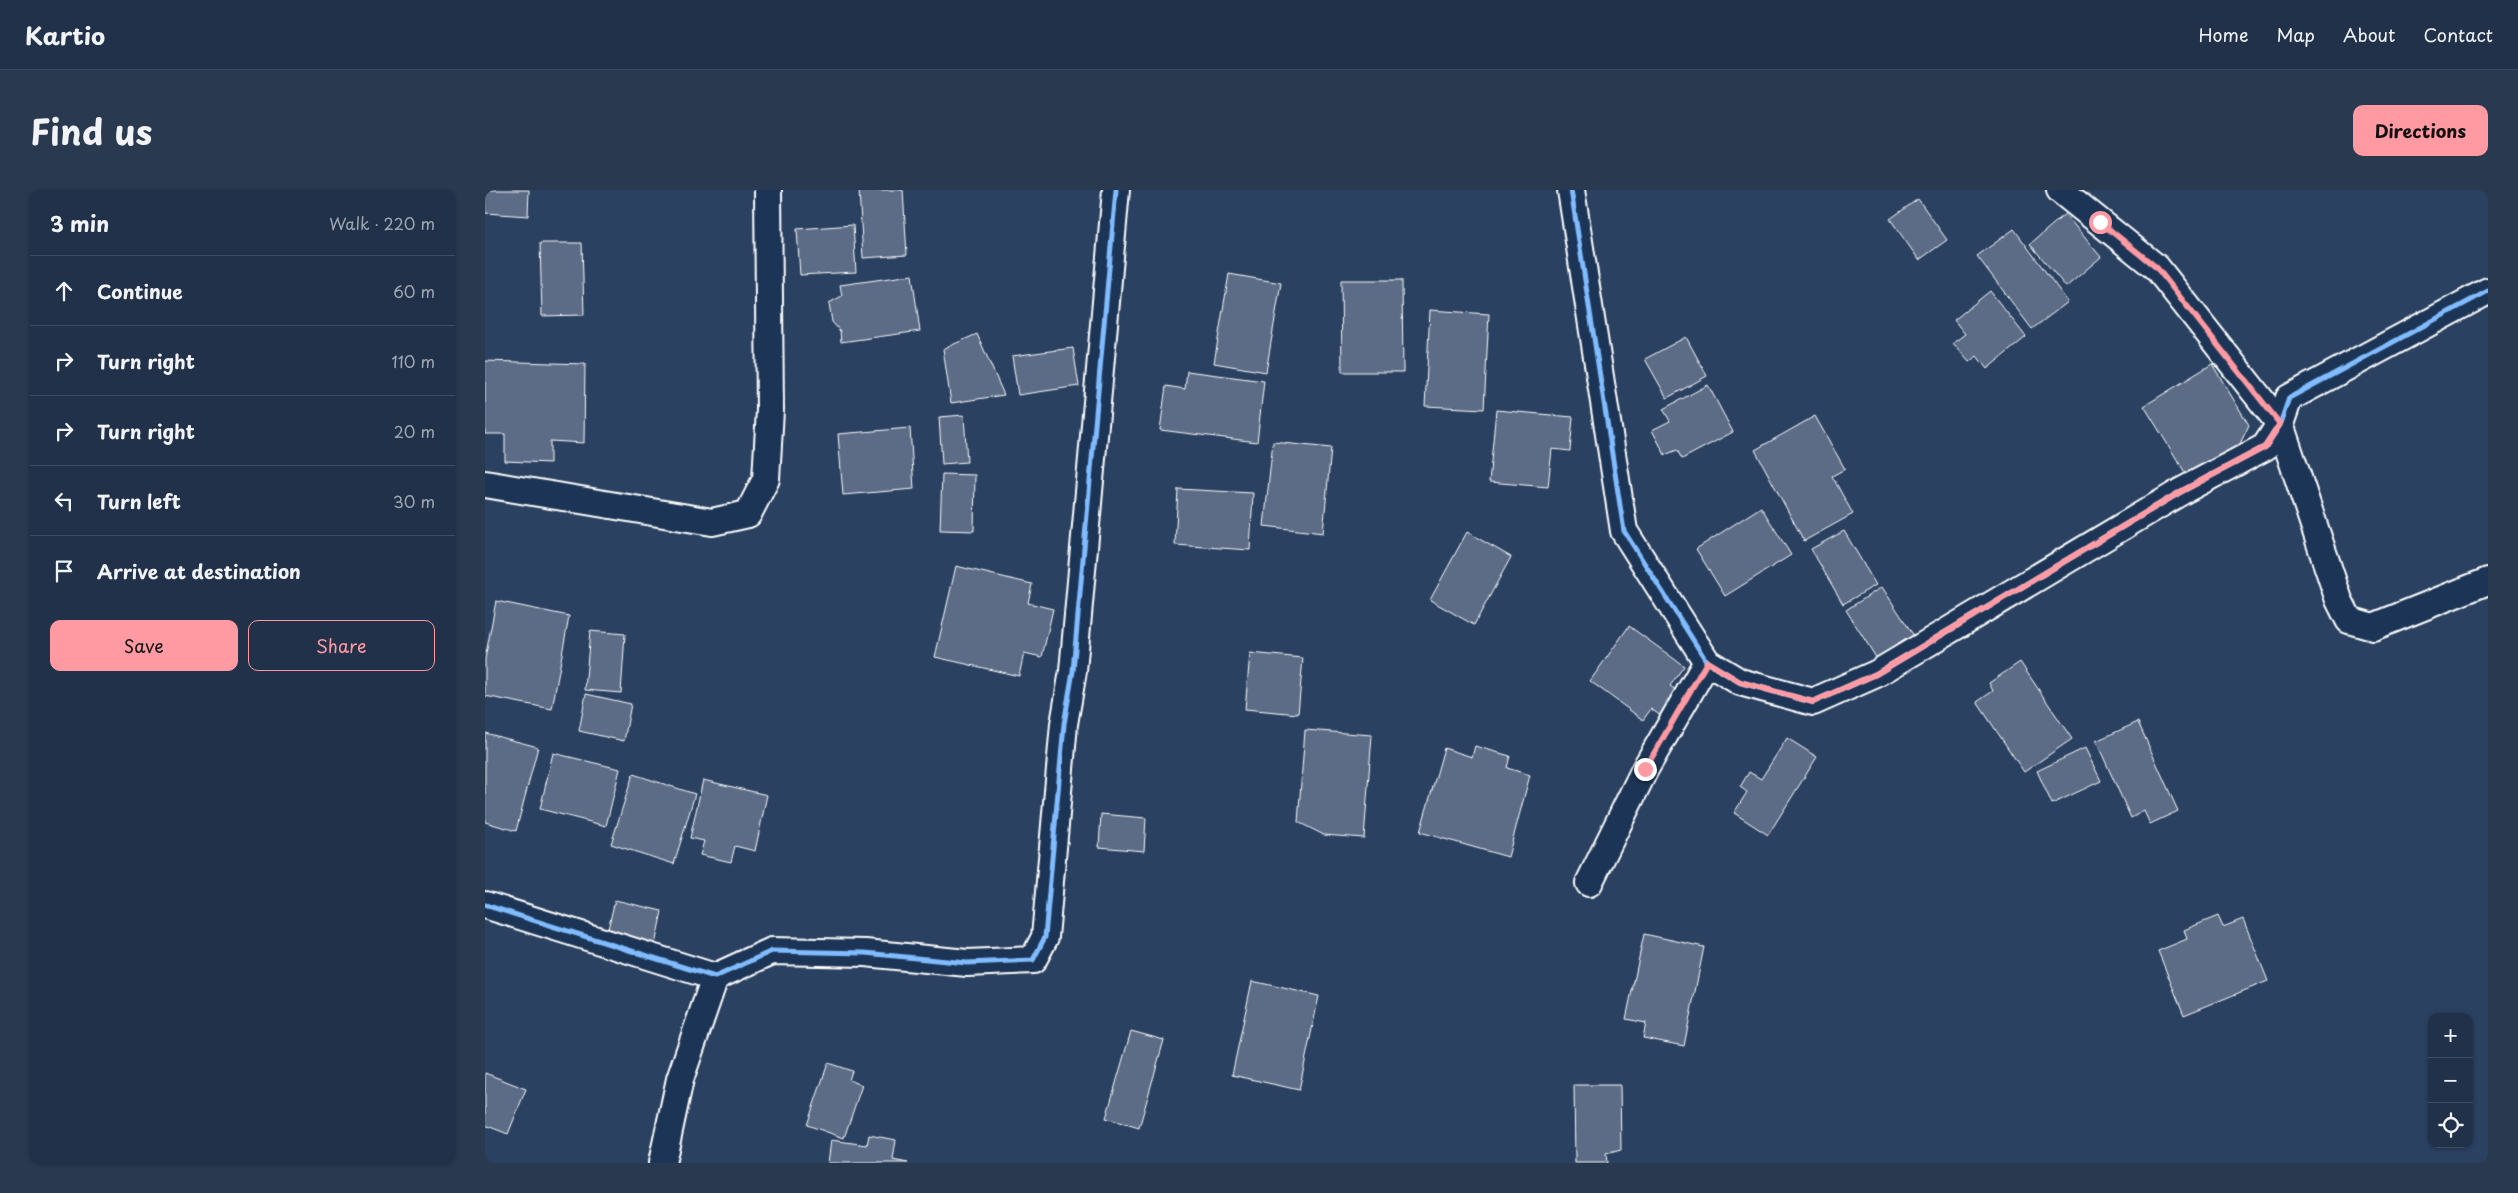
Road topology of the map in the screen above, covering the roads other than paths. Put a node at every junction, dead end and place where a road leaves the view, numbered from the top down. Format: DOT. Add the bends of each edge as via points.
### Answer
graph roads {
  1 [pos="768,190"];
  2 [pos="1116,190"];
  3 [pos="1571,190"];
  4 [pos="2060,190"];
  5 [pos="2488,291"];
  6 [pos="2280,424"];
  7 [pos="485,484"];
  8 [pos="2488,581"];
  9 [pos="1707,662"];
  10 [pos="1589,883"];
  11 [pos="485,905"];
  12 [pos="715,977"];
  13 [pos="662,1163"];
  1 -- 7 [label="street" via="770,410 766,479 748,514 712,522"];
  2 -- 12 [label="street" via="1073,671 1064,724 1045,937 1033,960 967,963 865,954 772,951"];
  3 -- 9 [label="street" via="1624,531"];
  4 -- 6 [label="street" via="2157,268"];
  5 -- 6 [label="street" via="2289,398"];
  6 -- 8 [label="street" via="2339,600 2349,620 2373,627"];
  6 -- 9 [label="street" via="2265,447 2182,491 1876,674 1813,702 1740,682"];
  9 -- 10 [label="street" via="1645,769"];
  11 -- 12 [label="street"];
  12 -- 13 [label="street" via="680,1080"];
}
